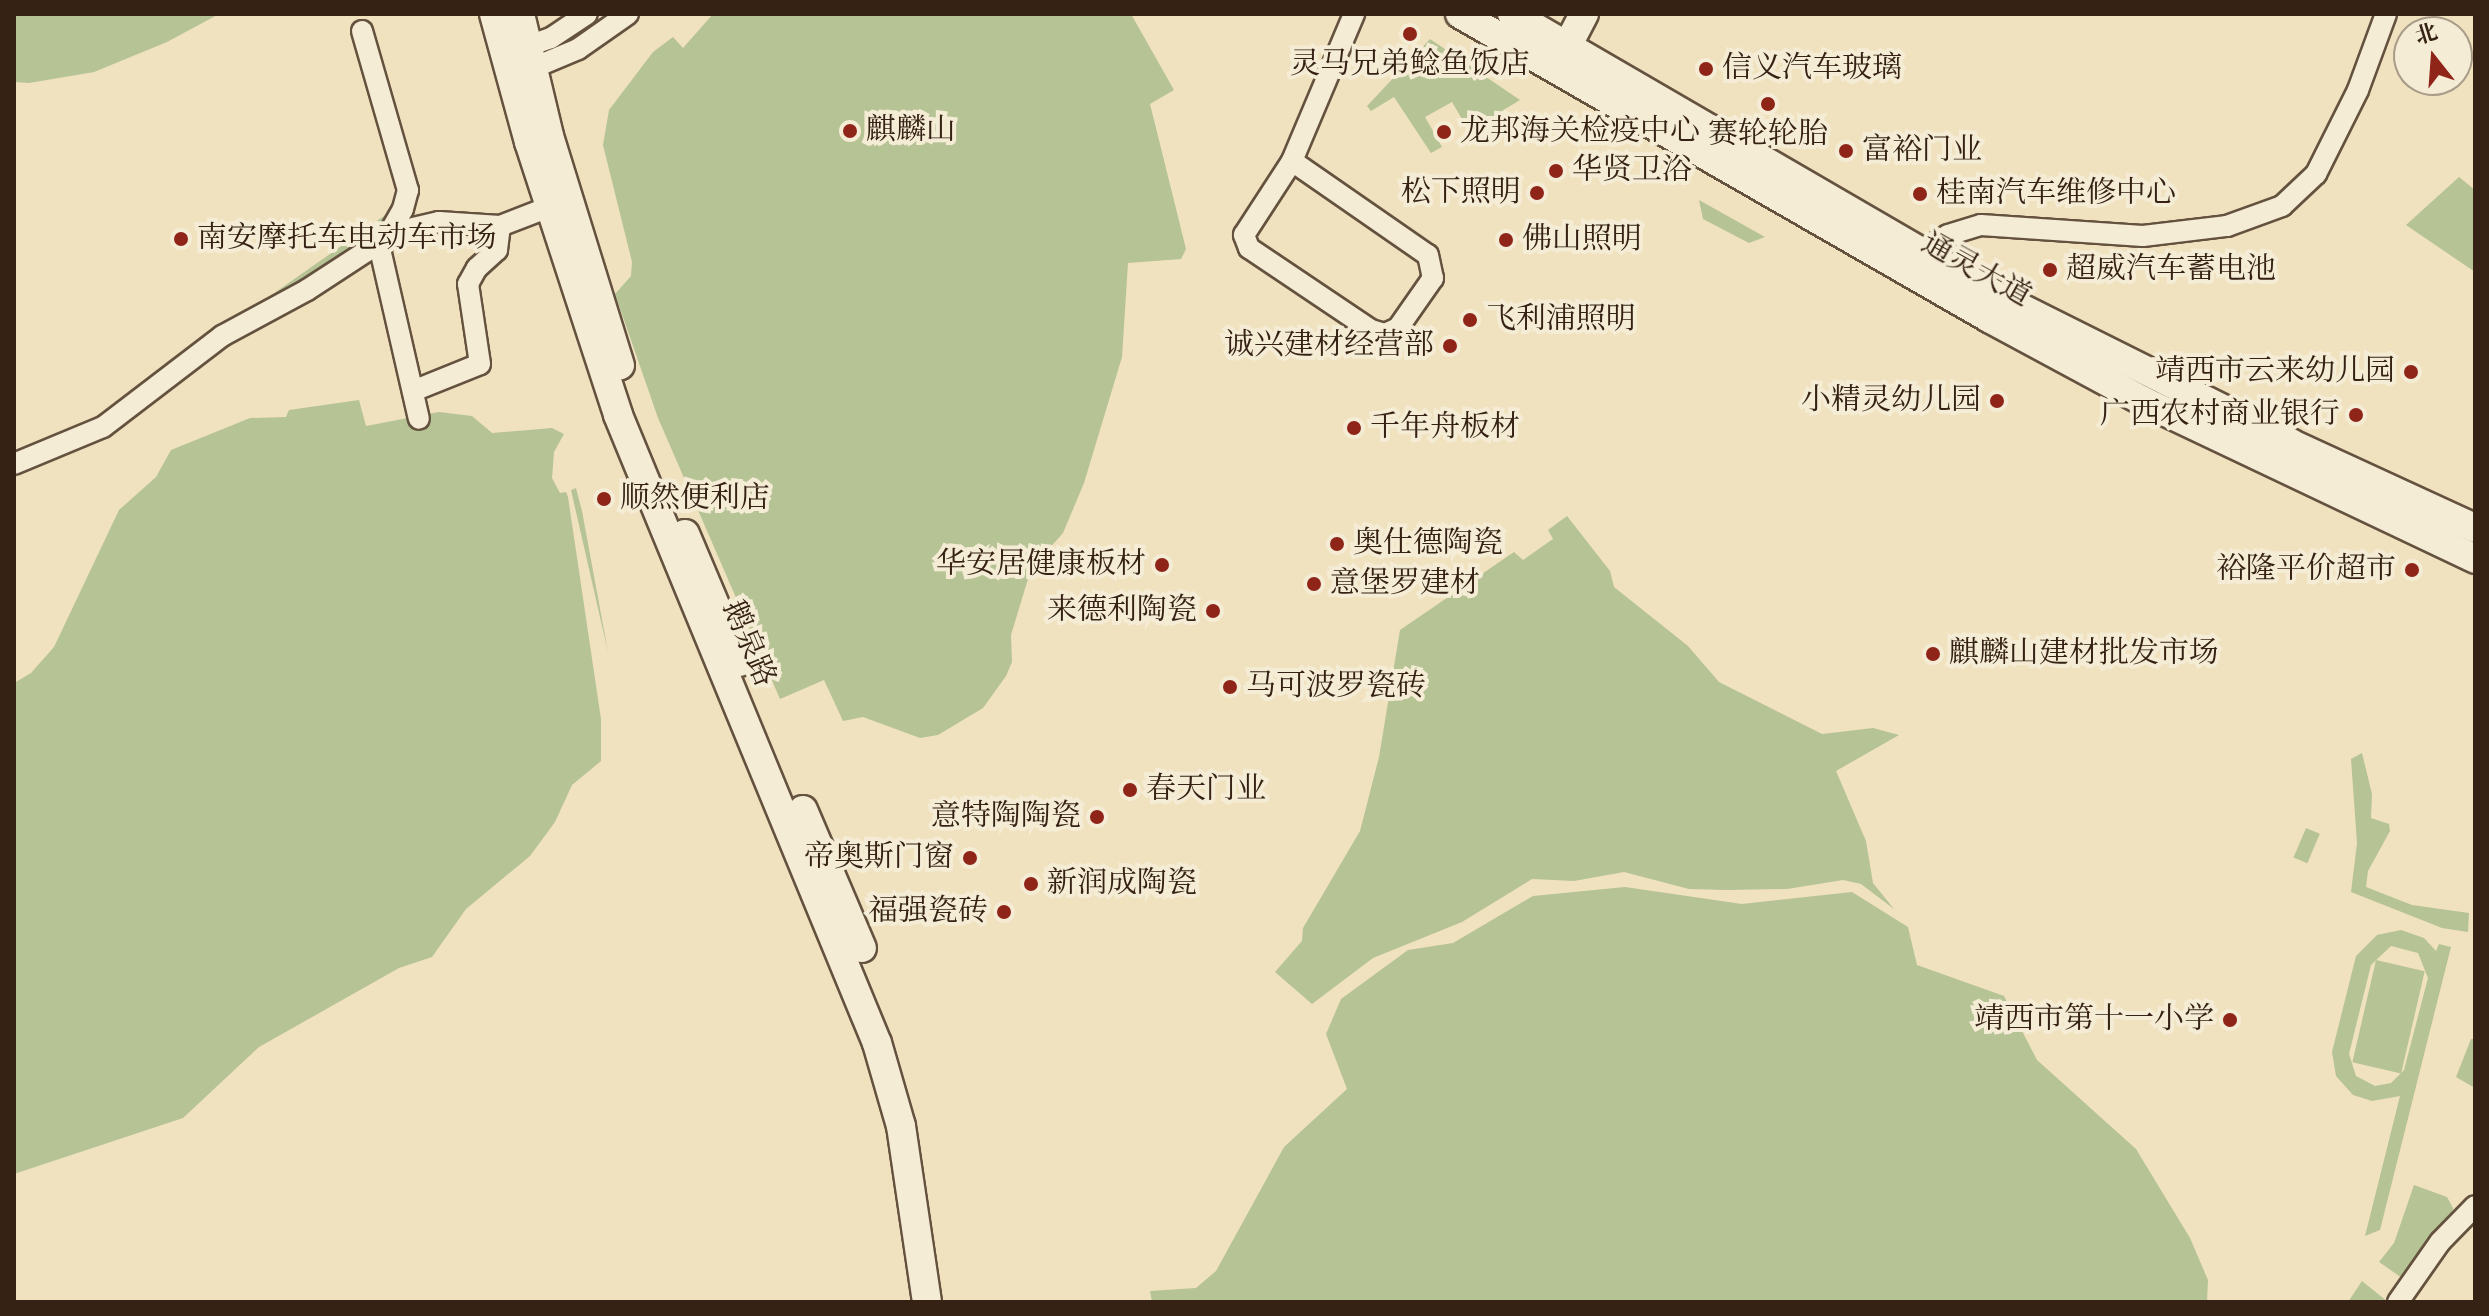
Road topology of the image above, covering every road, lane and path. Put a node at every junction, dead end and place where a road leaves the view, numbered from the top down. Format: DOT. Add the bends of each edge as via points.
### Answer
graph roads {
  1 [pos="494,14"];
  2 [pos="520,14"];
  3 [pos="587,14"];
  4 [pos="628,14"];
  5 [pos="1354,14"];
  6 [pos="1460,14"];
  7 [pos="1512,14"];
  8 [pos="1584,14"];
  9 [pos="2386,14"];
  10 [pos="362,31"];
  11 [pos="1551,44"];
  12 [pos="519,62"];
  13 [pos="1292,161"];
  14 [pos="549,207"];
  15 [pos="500,226"];
  16 [pos="386,237"];
  17 [pos="1921,252"];
  18 [pos="413,391"];
  19 [pos="419,419"];
  20 [pos="14,464"];
  21 [pos="2475,528"];
  22 [pos="2475,559"];
  23 [pos="2475,1206"];
  24 [pos="927,1302"];
  25 [pos="944,1302"];
  26 [pos="2398,1302"];
  1 -- 12 [label="main road, 鹅泉路"];
  2 -- 12 [label="main road, 鹅泉路"];
  3 -- 12 [label="street"];
  4 -- 12 [label="street" via="578,49"];
  5 -- 13 [label="street"];
  6 -- 11 [label="main road, 通灵大道"];
  7 -- 11 [label="main road, 通灵大道"];
  8 -- 11 [label="main road"];
  9 -- 17 [label="street" via="2358,90 2316,174 2282,206 2227,226 2143,236 1981,225 1948,235"];
  10 -- 16 [label="street" via="408,190"];
  11 -- 17 [label="main road, 通灵大道"];
  11 -- 22 [label="main road, 通灵大道" via="2129,393"];
  12 -- 14 [label="main road, 鹅泉路"];
  12 -- 25 [label="main road, 鹅泉路" via="644,431 848,912 904,1066 931,1186"];
  13 -- 13 [label="street" via="1428,255 1433,278 1398,328 1385,334 1371,330 1245,241 1245,228"];
  14 -- 15 [label="street"];
  14 -- 24 [label="main road, 鹅泉路" via="639,471 877,1043 901,1126"];
  15 -- 16 [label="street" via="439,222"];
  15 -- 18 [label="street" via="497,250 468,284 480,364"];
  16 -- 18 [label="street" via="381,258"];
  16 -- 20 [label="street" via="307,290 222,336 103,427"];
  17 -- 21 [label="main road, 通灵大道" via="2249,423"];
  18 -- 19 [label="street"];
  23 -- 26 [label="street" via="2440,1242"];
}
